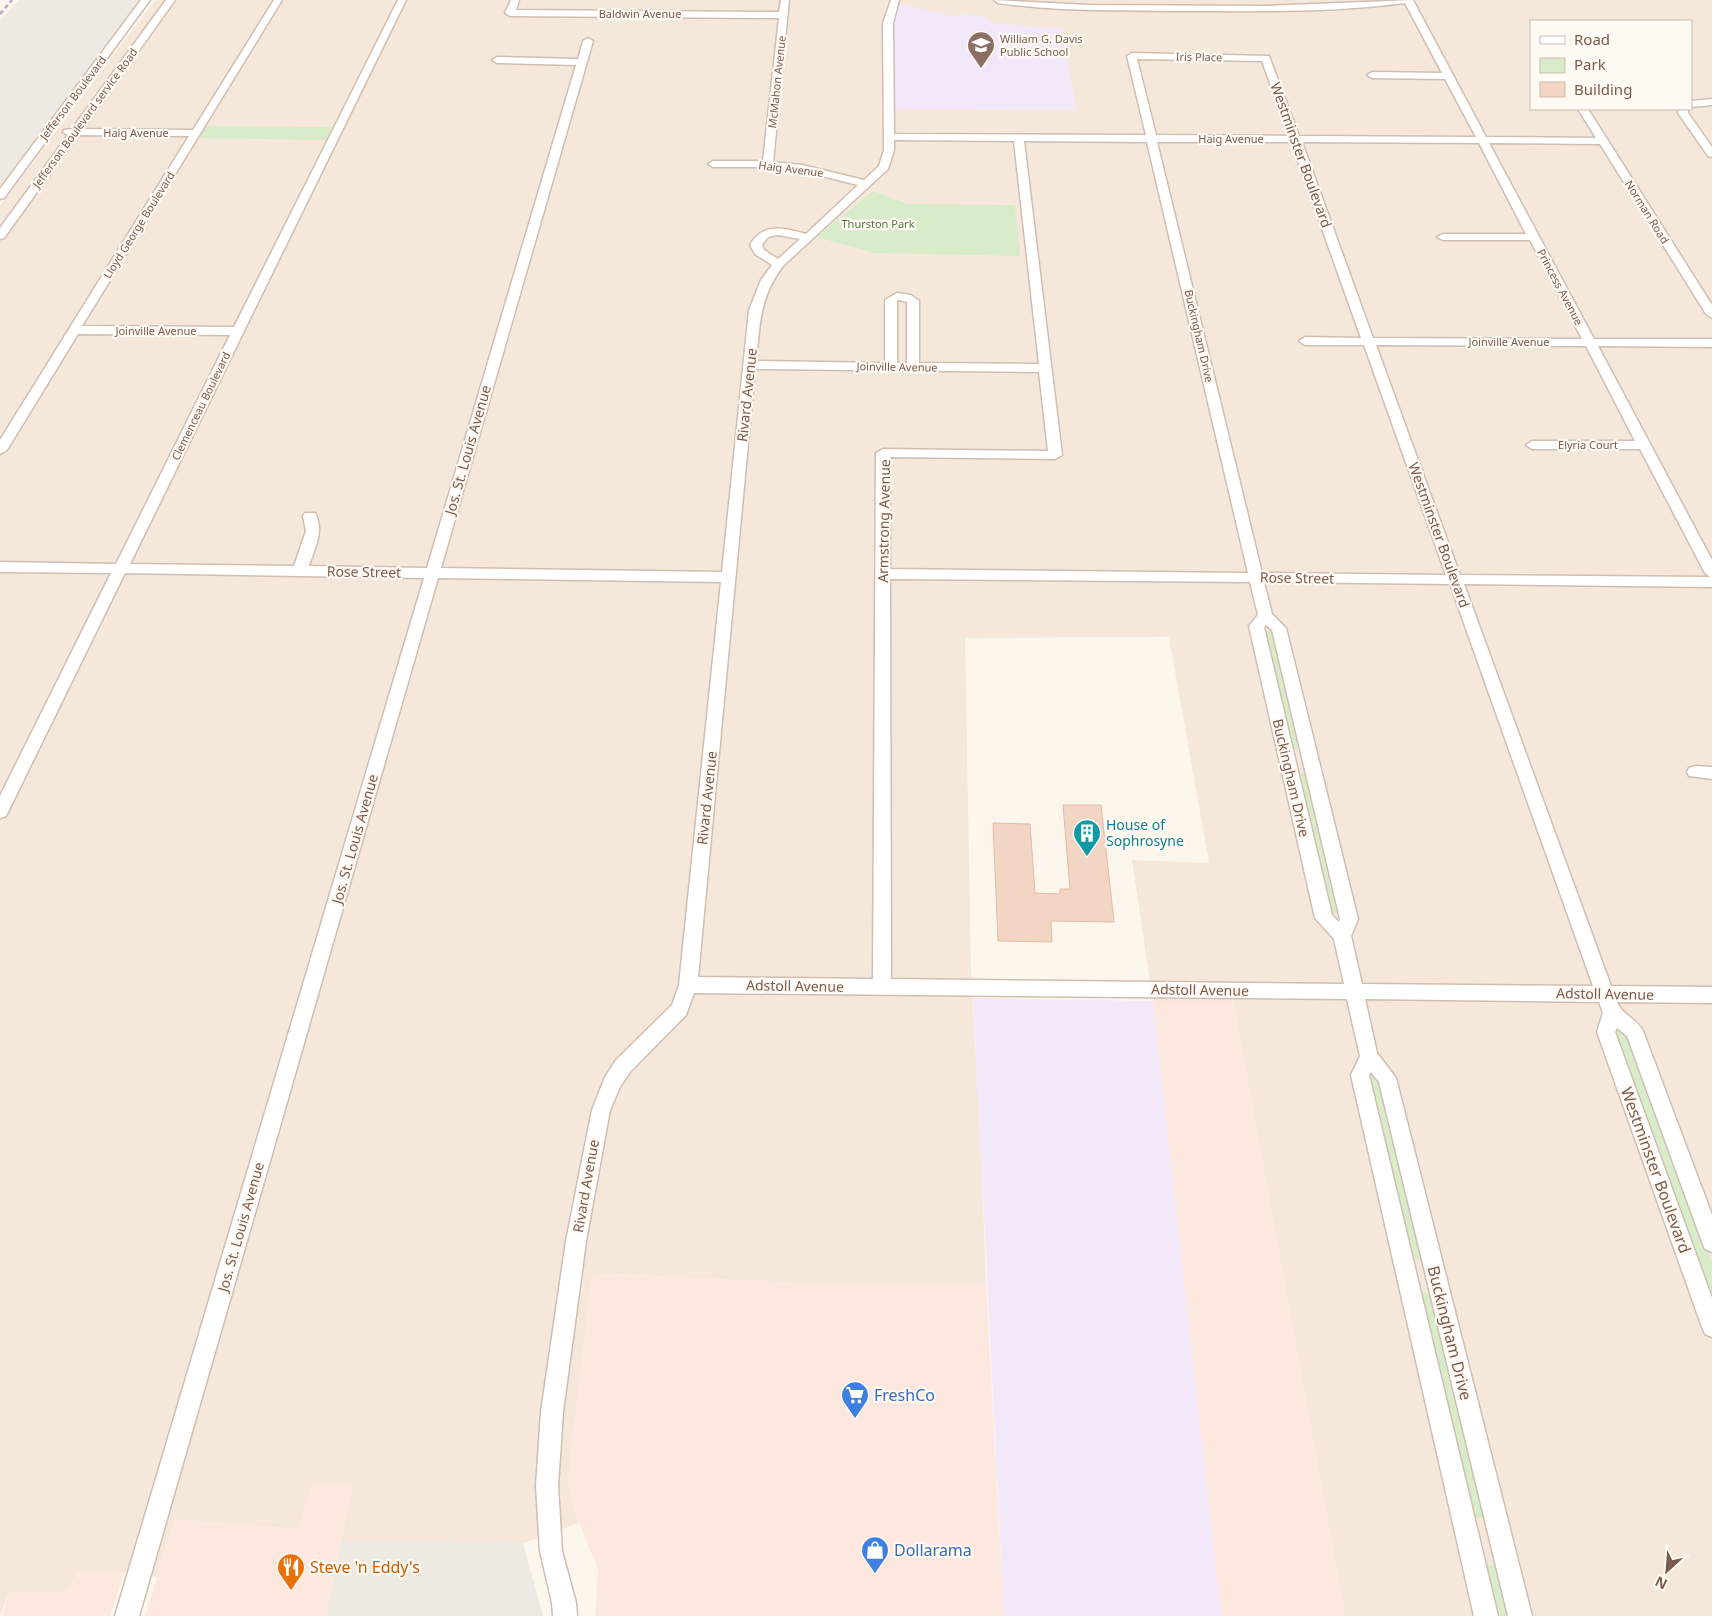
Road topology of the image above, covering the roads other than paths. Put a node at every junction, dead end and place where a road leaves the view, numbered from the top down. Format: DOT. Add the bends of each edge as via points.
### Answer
graph roads {
  1 [pos="146,0"];
  2 [pos="171,0"];
  3 [pos="278,0"];
  4 [pos="402,0"];
  5 [pos="515,0"];
  6 [pos="786,0"];
  7 [pos="896,0"];
  8 [pos="1004,0"];
  9 [pos="1409,0"];
  10 [pos="1386,2"];
  11 [pos="1263,4"];
  12 [pos="784,14"];
  13 [pos="588,41"];
  14 [pos="1132,56"];
  15 [pos="1266,58"];
  16 [pos="497,60"];
  17 [pos="582,62"];
  18 [pos="1372,75"];
  19 [pos="1448,76"];
  20 [pos="1712,102"];
  21 [pos="1692,104"];
  22 [pos="1584,110"];
  23 [pos="1684,110"];
  24 [pos="47,132"];
  25 [pos="75,132"];
  26 [pos="195,133"];
  27 [pos="889,137"];
  28 [pos="1019,138"];
  29 [pos="1152,139"];
  30 [pos="1296,139"];
  31 [pos="1483,140"];
  32 [pos="1603,141"];
  33 [pos="1712,154"];
  34 [pos="713,164"];
  35 [pos="768,164"];
  36 [pos="867,184"];
  37 [pos="0,196"];
  38 [pos="0,236"];
  39 [pos="1443,237"];
  40 [pos="1534,237"];
  41 [pos="806,238"];
  42 [pos="779,264"];
  43 [pos="1712,314"];
  44 [pos="74,330"];
  45 [pos="238,331"];
  46 [pos="1305,340"];
  47 [pos="1369,341"];
  48 [pos="1590,342"];
  49 [pos="1712,343"];
  50 [pos="750,365"];
  51 [pos="891,366"];
  52 [pos="913,367"];
  53 [pos="1045,368"];
  54 [pos="1532,445"];
  55 [pos="1644,445"];
  56 [pos="0,450"];
  57 [pos="310,516"];
  58 [pos="0,568"];
  59 [pos="121,568"];
  60 [pos="300,571"];
  61 [pos="432,573"];
  62 [pos="1712,573"];
  63 [pos="883,574"];
  64 [pos="728,577"];
  65 [pos="1256,578"];
  66 [pos="1455,580"];
  67 [pos="1712,582"];
  68 [pos="1265,616"];
  69 [pos="1695,772"];
  70 [pos="1712,773"];
  71 [pos="0,812"];
  72 [pos="1342,936"];
  73 [pos="688,984"];
  74 [pos="882,986"];
  75 [pos="1354,991"];
  76 [pos="1605,994"];
  77 [pos="1712,995"];
  78 [pos="1612,1013"];
  79 [pos="1369,1056"];
  80 [pos="1712,1242"];
  81 [pos="1712,1327"];
  82 [pos="127,1616"];
  83 [pos="564,1616"];
  84 [pos="1486,1616"];
  85 [pos="1520,1616"];
  1 -- 24 [label="street, Jefferson Boulevard"];
  2 -- 25 [label="street, Jefferson Boulevard service Road"];
  3 -- 26 [label="street, Lloyd George Boulevard"];
  4 -- 45 [label="street, Clemenceau Boulevard"];
  5 -- 12 [label="street, Baldwin Avenue" via="510,13"];
  6 -- 12 [label="street, McMahon Avenue"];
  7 -- 27 [label="street, Rivard Avenue" via="888,23"];
  8 -- 11 [label="street" via="1061,8"];
  9 -- 10 [label="street"];
  9 -- 19 [label="street, Princess Avenue"];
  10 -- 11 [label="street" via="1340,8"];
  12 -- 35 [label="street, McMahon Avenue"];
  13 -- 17 [label="street, Jos. St. Louis Avenue"];
  14 -- 15 [label="street, Iris Place"];
  14 -- 29 [label="street, Buckingham Drive"];
  15 -- 30 [label="street, Westminster Boulevard"];
  16 -- 17 [label="street"];
  17 -- 61 [label="street, Jos. St. Louis Avenue"];
  18 -- 19 [label="street"];
  19 -- 31 [label="street, Princess Avenue"];
  20 -- 21 [label="street"];
  22 -- 32 [label="street, Norman Road"];
  23 -- 33 [label="street"];
  24 -- 25 [label="street, Haig Avenue"];
  24 -- 37 [label="street, Jefferson Boulevard"];
  25 -- 26 [label="street, Haig Avenue"];
  25 -- 38 [label="street, Jefferson Boulevard service Road"];
  26 -- 44 [label="street, Lloyd George Boulevard"];
  27 -- 28 [label="street, Haig Avenue"];
  27 -- 36 [label="street, Rivard Avenue" via="884,167"];
  28 -- 29 [label="street, Haig Avenue"];
  28 -- 53 [label="street, Armstrong Avenue"];
  29 -- 30 [label="street, Haig Avenue"];
  29 -- 65 [label="street, Buckingham Drive"];
  30 -- 31 [label="street, Haig Avenue"];
  30 -- 47 [label="street, Westminster Boulevard"];
  31 -- 32 [label="street, Haig Avenue"];
  31 -- 40 [label="street, Princess Avenue"];
  32 -- 43 [label="street, Norman Road"];
  34 -- 35 [label="street, Haig Avenue"];
  35 -- 36 [label="street, Haig Avenue" via="802,168"];
  36 -- 41 [label="street, Rivard Avenue"];
  39 -- 40 [label="street"];
  40 -- 48 [label="street, Princess Avenue"];
  41 -- 42 [label="street, Rivard Avenue"];
  41 -- 42 [label="street" via="777,232 758,238 759,252"];
  42 -- 50 [label="street, Rivard Avenue" via="767,280 756,310"];
  44 -- 45 [label="street, Joinville Avenue"];
  44 -- 56 [label="street, Lloyd George Boulevard"];
  45 -- 59 [label="street, Clemenceau Boulevard"];
  46 -- 47 [label="street, Joinville Avenue"];
  47 -- 48 [label="street, Joinville Avenue"];
  47 -- 66 [label="street, Westminster Boulevard"];
  48 -- 49 [label="street, Joinville Avenue"];
  48 -- 55 [label="street, Princess Avenue"];
  50 -- 51 [label="street, Joinville Avenue"];
  50 -- 64 [label="street, Rivard Avenue"];
  51 -- 52 [label="street, Joinville Avenue"];
  51 -- 52 [label="street" via="891,300 897,296 913,301"];
  52 -- 53 [label="street, Joinville Avenue"];
  53 -- 63 [label="street, Armstrong Avenue" via="1055,454 883,453"];
  54 -- 55 [label="street, Elyria Court"];
  55 -- 62 [label="street, Princess Avenue"];
  57 -- 60 [label="street" via="313,531"];
  58 -- 59 [label="street, Rose Street"];
  59 -- 60 [label="street, Rose Street"];
  59 -- 71 [label="street, Clemenceau Boulevard"];
  60 -- 61 [label="street, Rose Street"];
  61 -- 64 [label="street, Rose Street"];
  61 -- 82 [label="street, Jos. St. Louis Avenue"];
  63 -- 65 [label="street, Rose Street"];
  63 -- 74 [label="street, Armstrong Avenue"];
  64 -- 73 [label="street, Rivard Avenue"];
  65 -- 66 [label="street, Rose Street"];
  65 -- 68 [label="street, Buckingham Drive"];
  66 -- 67 [label="street, Rose Street"];
  66 -- 76 [label="street, Westminster Boulevard"];
  68 -- 72 [label="street, Buckingham Drive" via="1279,628 1347,909 1349,919"];
  68 -- 72 [label="street, Buckingham Drive" via="1256,626 1324,918"];
  69 -- 70 [label="street"];
  72 -- 75 [label="street, Buckingham Drive"];
  73 -- 74 [label="street, Adstoll Avenue"];
  73 -- 83 [label="street, Rivard Avenue" via="680,1009 623,1066 600,1110 576,1241 551,1422 547,1486 550,1550 564,1602"];
  74 -- 75 [label="street, Adstoll Avenue"];
  75 -- 76 [label="street, Adstoll Avenue"];
  75 -- 79 [label="street, Buckingham Drive"];
  76 -- 77 [label="street, Adstoll Avenue"];
  76 -- 78 [label="street, Westminster Boulevard"];
  78 -- 80 [label="street, Westminster Boulevard" via="1634,1031"];
  78 -- 81 [label="street, Westminster Boulevard" via="1606,1032"];
  79 -- 84 [label="street, Buckingham Drive" via="1360,1075"];
  79 -- 85 [label="street, Buckingham Drive" via="1387,1078"];
}
